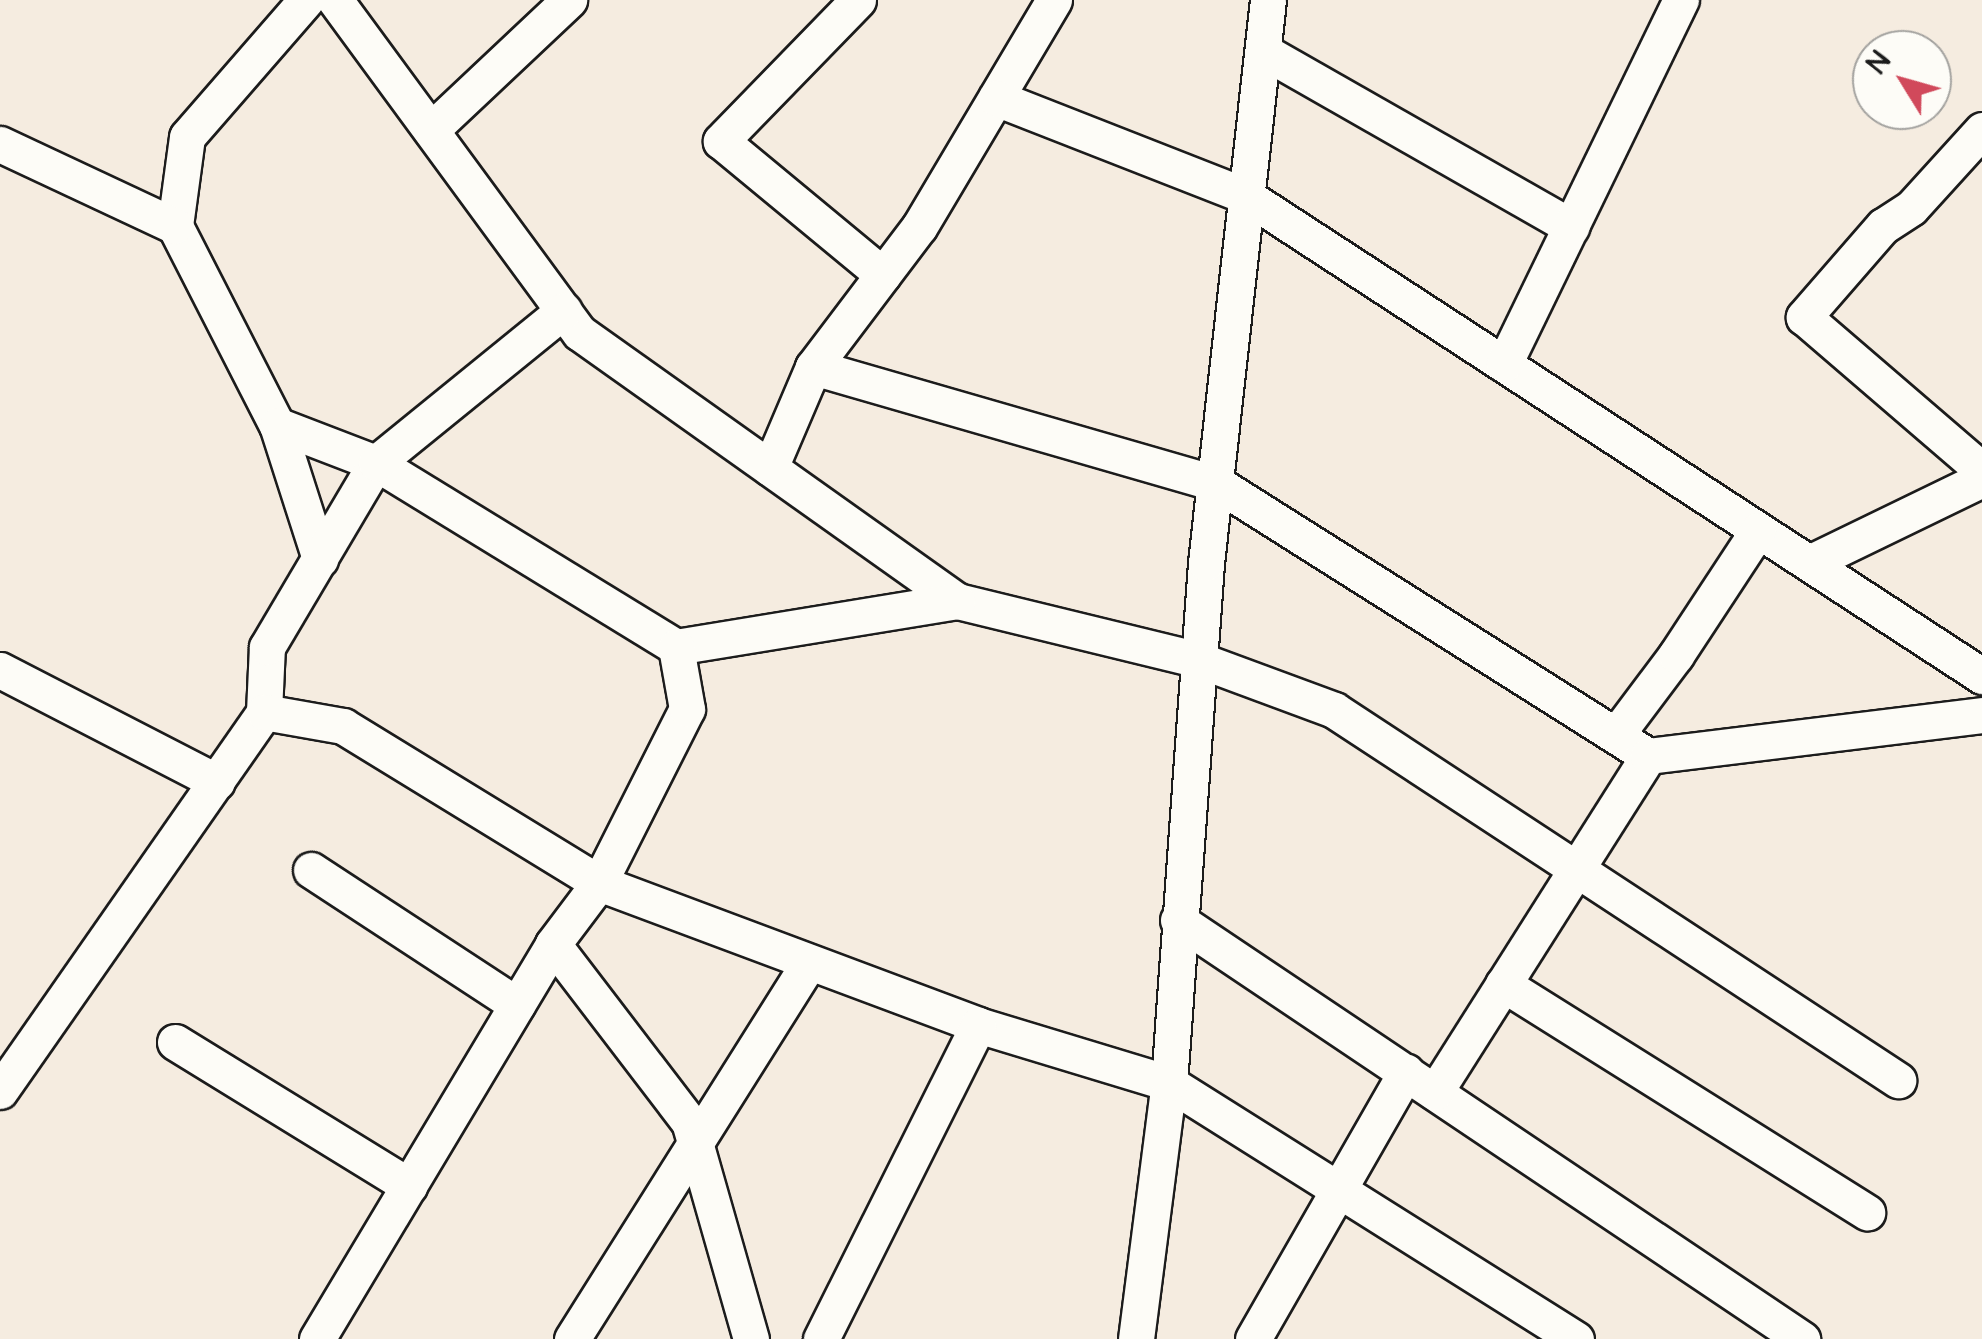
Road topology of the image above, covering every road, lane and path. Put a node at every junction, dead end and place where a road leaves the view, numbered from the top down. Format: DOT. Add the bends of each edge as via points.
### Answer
graph roads {
  1 [pos="306,0"];
  2 [pos="335,0"];
  3 [pos="568,0"];
  4 [pos="858,0"];
  5 [pos="1268,0"];
  6 [pos="1681,0"];
  7 [pos="1050,2"];
  8 [pos="1263,52"];
  9 [pos="996,98"];
  10 [pos="432,130"];
  11 [pos="1982,130"];
  12 [pos="0,144"];
  13 [pos="1246,196"];
  14 [pos="175,226"];
  15 [pos="1571,227"];
  16 [pos="883,274"];
  17 [pos="564,310"];
  18 [pos="1504,364"];
  19 [pos="813,367"];
  20 [pos="277,425"];
  21 [pos="376,463"];
  22 [pos="770,468"];
  23 [pos="1982,470"];
  24 [pos="1982,478"];
  25 [pos="1216,483"];
  26 [pos="1758,530"];
  27 [pos="320,559"];
  28 [pos="1809,564"];
  29 [pos="956,601"];
  30 [pos="676,647"];
  31 [pos="1199,660"];
  32 [pos="0,670"];
  33 [pos="1982,676"];
  34 [pos="264,712"];
  35 [pos="1982,715"];
  36 [pos="1616,736"];
  37 [pos="1648,756"];
  38 [pos="217,782"];
  39 [pos="311,870"];
  40 [pos="1576,872"];
  41 [pos="599,884"];
  42 [pos="1178,920"];
  43 [pos="553,944"];
  44 [pos="809,962"];
  45 [pos="1503,984"];
  46 [pos="516,1005"];
  47 [pos="978,1026"];
  48 [pos="176,1042"];
  49 [pos="1898,1080"];
  50 [pos="1420,1082"];
  51 [pos="1169,1083"];
  52 [pos="0,1091"];
  53 [pos="695,1145"];
  54 [pos="409,1186"];
  55 [pos="1336,1188"];
  56 [pos="1868,1212"];
  57 [pos="317,1339"];
  58 [pos="572,1339"];
  59 [pos="751,1339"];
  60 [pos="821,1339"];
  61 [pos="1136,1339"];
  62 [pos="1253,1339"];
  63 [pos="1576,1339"];
  64 [pos="1802,1339"];
  1 -- 14 [label="street" via="188,137"];
  2 -- 10 [label="street"];
  3 -- 10 [label="street"];
  4 -- 16 [label="street" via="721,141"];
  5 -- 8 [label="street"];
  6 -- 15 [label="street"];
  7 -- 9 [label="street"];
  8 -- 13 [label="street"];
  8 -- 15 [label="street"];
  9 -- 13 [label="street"];
  9 -- 16 [label="street"];
  10 -- 17 [label="street"];
  11 -- 23 [label="street" via="1911,208 1883,226 1804,317"];
  12 -- 14 [label="street"];
  13 -- 18 [label="street"];
  13 -- 25 [label="street"];
  14 -- 20 [label="street"];
  15 -- 18 [label="street"];
  16 -- 19 [label="street"];
  17 -- 21 [label="street"];
  17 -- 22 [label="street" via="580,332"];
  18 -- 26 [label="street"];
  19 -- 22 [label="street"];
  19 -- 25 [label="street"];
  20 -- 21 [label="street"];
  20 -- 27 [label="street"];
  21 -- 27 [label="street"];
  21 -- 30 [label="street"];
  22 -- 29 [label="street"];
  24 -- 28 [label="street"];
  25 -- 31 [label="street"];
  25 -- 36 [label="street"];
  26 -- 28 [label="street"];
  26 -- 36 [label="street"];
  27 -- 34 [label="street" via="267,647"];
  28 -- 33 [label="street"];
  29 -- 30 [label="street"];
  29 -- 31 [label="street"];
  30 -- 41 [label="street" via="687,709"];
  31 -- 40 [label="street" via="1334,710"];
  31 -- 42 [label="street"];
  32 -- 38 [label="street"];
  34 -- 38 [label="street"];
  34 -- 41 [label="street" via="343,726"];
  35 -- 37 [label="street"];
  36 -- 37 [label="street"];
  37 -- 40 [label="street"];
  38 -- 52 [label="street"];
  39 -- 46 [label="street"];
  40 -- 45 [label="street"];
  40 -- 49 [label="street"];
  41 -- 43 [label="street"];
  41 -- 44 [label="street"];
  42 -- 50 [label="street"];
  42 -- 51 [label="street"];
  43 -- 46 [label="street"];
  43 -- 53 [label="street" via="689,1122"];
  44 -- 47 [label="street"];
  44 -- 53 [label="street"];
  45 -- 50 [label="street"];
  45 -- 56 [label="street"];
  46 -- 54 [label="street"];
  47 -- 51 [label="street"];
  47 -- 60 [label="street"];
  48 -- 54 [label="street"];
  50 -- 55 [label="street"];
  50 -- 64 [label="street"];
  51 -- 55 [label="street"];
  51 -- 61 [label="street"];
  53 -- 58 [label="street"];
  53 -- 59 [label="street"];
  54 -- 57 [label="street"];
  55 -- 62 [label="street"];
  55 -- 63 [label="street"];
}
